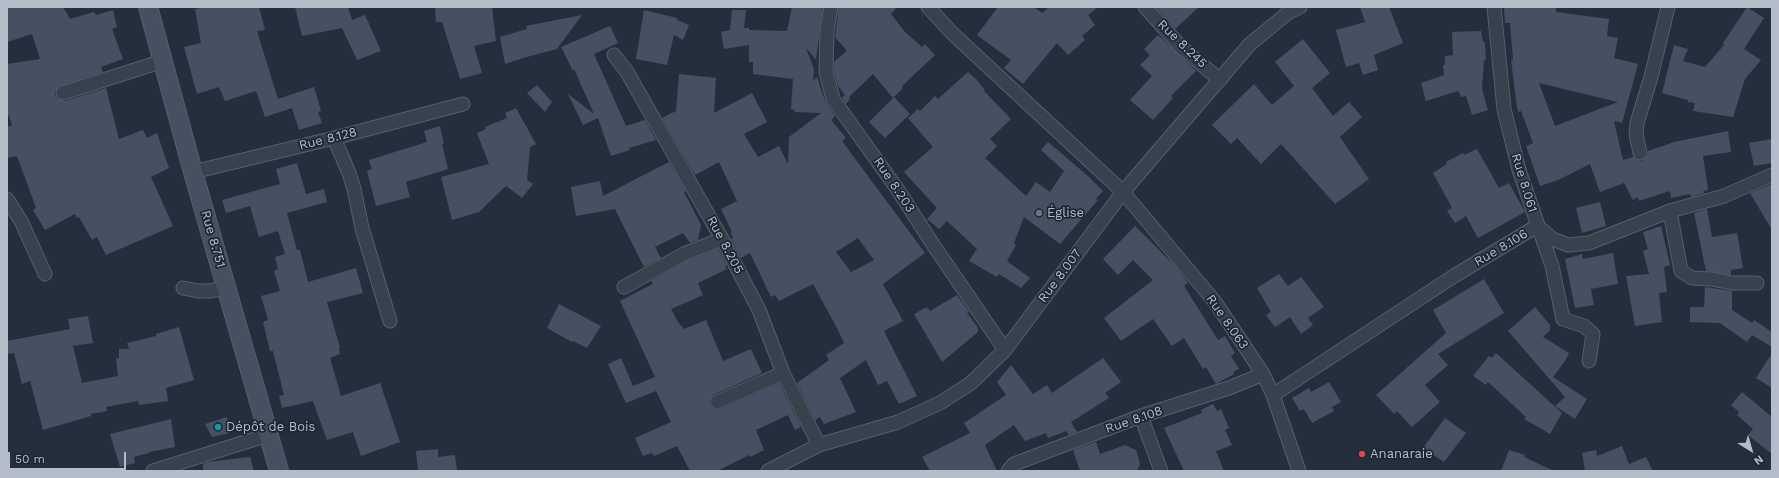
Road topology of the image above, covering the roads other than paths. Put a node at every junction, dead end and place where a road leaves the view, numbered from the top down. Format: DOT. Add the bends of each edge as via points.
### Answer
graph roads {
  1 [pos="148,7"];
  2 [pos="831,7"];
  3 [pos="928,7"];
  4 [pos="1145,7"];
  5 [pos="1300,7"];
  6 [pos="1494,7"];
  7 [pos="1668,7"];
  8 [pos="614,54"];
  9 [pos="163,61"];
  10 [pos="1220,80"];
  11 [pos="63,93"];
  12 [pos="463,104"];
  13 [pos="334,138"];
  14 [pos="1640,153"];
  15 [pos="192,172"];
  16 [pos="1772,175"];
  17 [pos="1123,192"];
  18 [pos="7,199"];
  19 [pos="1670,211"];
  20 [pos="1537,226"];
  21 [pos="722,239"];
  22 [pos="45,274"];
  23 [pos="1757,283"];
  24 [pos="624,287"];
  25 [pos="183,288"];
  26 [pos="227,288"];
  27 [pos="390,321"];
  28 [pos="1005,350"];
  29 [pos="1589,361"];
  30 [pos="784,373"];
  31 [pos="1263,374"];
  32 [pos="1273,395"];
  33 [pos="717,402"];
  34 [pos="1141,416"];
  35 [pos="268,435"];
  36 [pos="819,445"];
  37 [pos="153,471"];
  38 [pos="279,471"];
  39 [pos="768,471"];
  40 [pos="1008,471"];
  41 [pos="1161,471"];
  42 [pos="1298,471"];
  1 -- 9 [label="main road, Rue 8.751"];
  2 -- 28 [label="street, Rue 8.203" via="827,32 826,72 833,99 898,190"];
  3 -- 17 [label="street" via="953,34"];
  4 -- 10 [label="street, Rue 8.245" via="1181,47"];
  5 -- 10 [label="street, Rue 8.007" via="1289,12 1250,44"];
  6 -- 20 [label="street, Rue 8.061" via="1504,109 1519,170"];
  7 -- 14 [label="street" via="1637,123 1636,134"];
  8 -- 21 [label="street, Rue 8.205" via="627,72"];
  9 -- 11 [label="street"];
  9 -- 15 [label="main road, Rue 8.751"];
  10 -- 17 [label="street, Rue 8.007"];
  12 -- 13 [label="street, Rue 8.128"];
  13 -- 15 [label="street, Rue 8.128"];
  13 -- 27 [label="street" via="354,189 362,228"];
  15 -- 26 [label="main road, Rue 8.751"];
  16 -- 19 [label="street, Rue 8.106" via="1724,196"];
  17 -- 28 [label="street, Rue 8.007"];
  17 -- 31 [label="street, Rue 8.063" via="1214,302"];
  18 -- 22 [label="street" via="21,221"];
  19 -- 20 [label="street, Rue 8.106" via="1589,243 1568,245"];
  19 -- 23 [label="street" via="1681,271 1692,278"];
  20 -- 29 [label="street, Rue 8.061" via="1552,266 1563,319 1584,326 1592,334"];
  20 -- 32 [label="street, Rue 8.106" via="1454,276"];
  21 -- 24 [label="street" via="684,254"];
  21 -- 30 [label="street, Rue 8.205" via="759,310"];
  25 -- 26 [label="street" via="208,291"];
  26 -- 35 [label="main road, Rue 8.751"];
  28 -- 36 [label="street, Rue 8.007" via="971,383 940,403 898,422"];
  30 -- 33 [label="street"];
  30 -- 36 [label="street, Rue 8.205"];
  31 -- 32 [label="street, Rue 8.063"];
  31 -- 34 [label="street, Rue 8.108" via="1229,388"];
  32 -- 42 [label="street, Rue 8.063"];
  34 -- 40 [label="street, Rue 8.108" via="1014,464"];
  34 -- 41 [label="street"];
  35 -- 37 [label="street"];
  35 -- 38 [label="main road, Rue 8.751"];
  36 -- 39 [label="street, Rue 8.007"];
}
